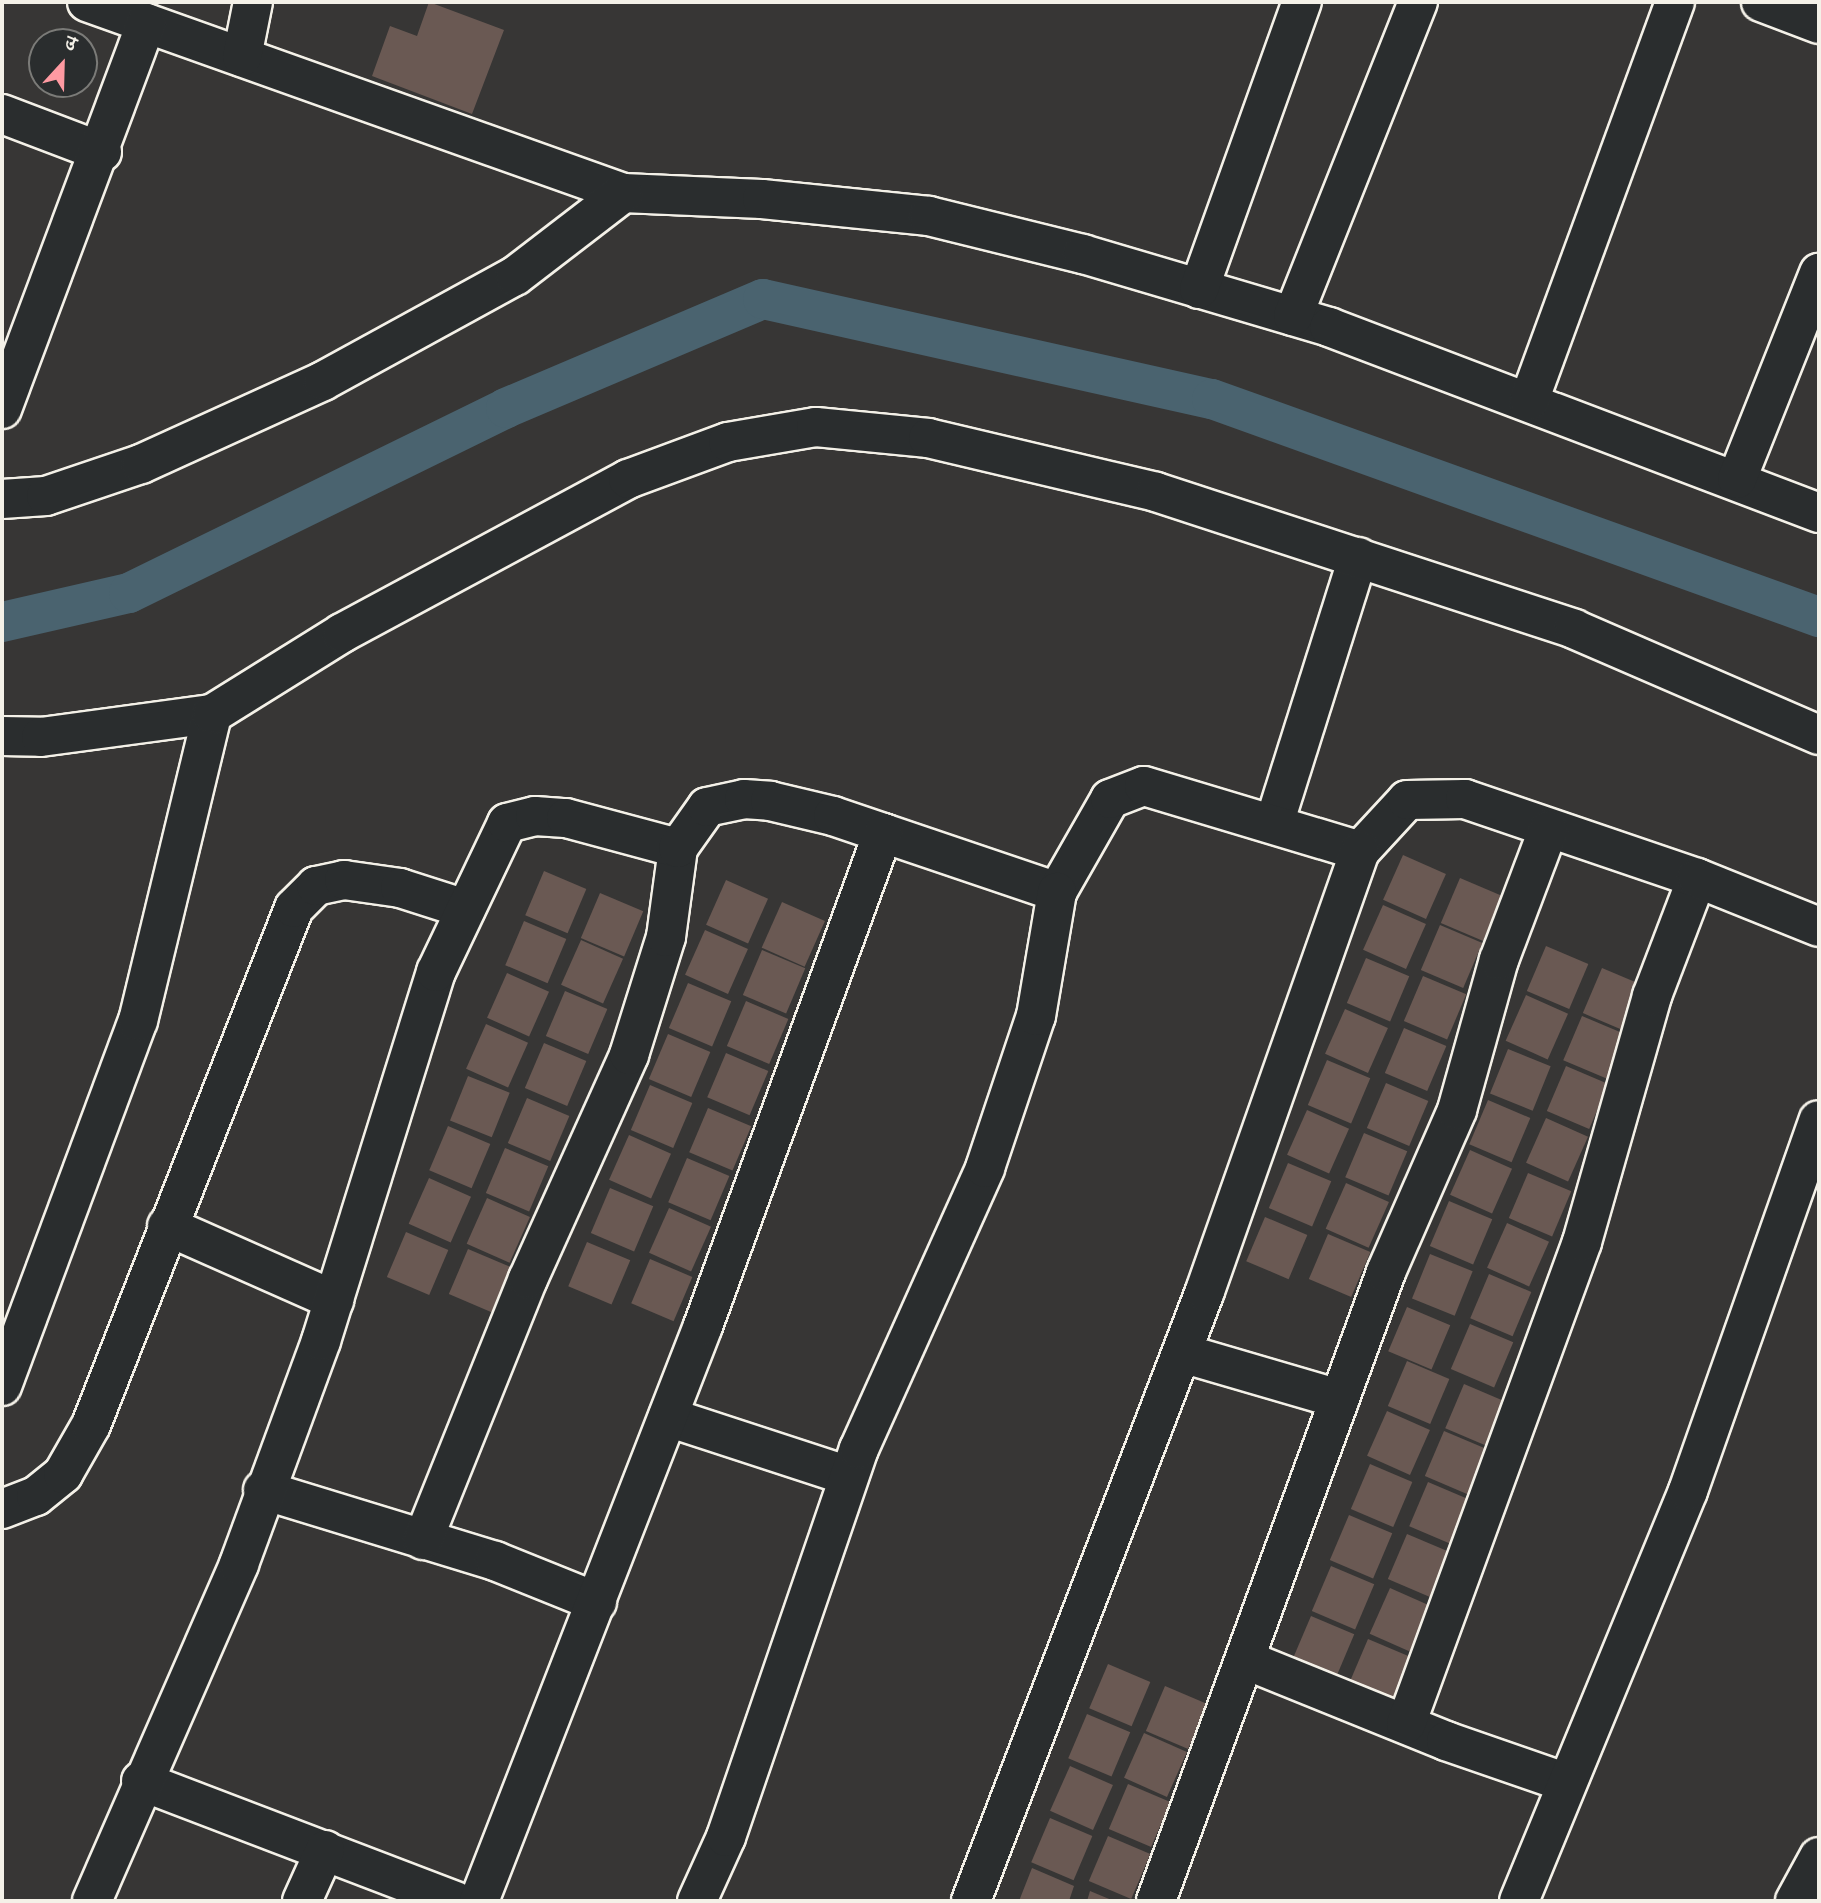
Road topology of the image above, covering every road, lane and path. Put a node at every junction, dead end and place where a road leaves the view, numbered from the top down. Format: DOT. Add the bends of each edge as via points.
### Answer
graph roads {
  1 [pos="87,2"];
  2 [pos="253,2"];
  3 [pos="1302,2"];
  4 [pos="1418,2"];
  5 [pos="1675,2"];
  6 [pos="1761,2"];
  7 [pos="146,23"];
  8 [pos="1819,24"];
  9 [pos="242,57"];
  10 [pos="2,114"];
  11 [pos="102,152"];
  12 [pos="623,193"];
  13 [pos="1819,273"];
  14 [pos="1199,289"];
  15 [pos="1293,316"];
  16 [pos="1529,401"];
  17 [pos="2,409"];
  18 [pos="1737,479"];
  19 [pos="2,499"];
  20 [pos="1819,513"];
  21 [pos="1358,557"];
  22 [pos="212,714"];
  23 [pos="1819,735"];
  24 [pos="2,736"];
  25 [pos="1274,824"];
  26 [pos="1548,831"];
  27 [pos="883,834"];
  28 [pos="678,848"];
  29 [pos="1360,852"];
  30 [pos="1697,878"];
  31 [pos="1057,892"];
  32 [pos="466,909"];
  33 [pos="1819,927"];
  34 [pos="1819,1120"];
  35 [pos="167,1226"];
  36 [pos="334,1300"];
  37 [pos="1182,1353"];
  38 [pos="2,1386"];
  39 [pos="1339,1399"];
  40 [pos="668,1417"];
  41 [pos="849,1476"];
  42 [pos="263,1490"];
  43 [pos="2,1509"];
  44 [pos="423,1540"];
  45 [pos="597,1602"];
  46 [pos="1246,1660"];
  47 [pos="1406,1724"];
  48 [pos="141,1782"];
  49 [pos="1567,1783"];
  50 [pos="325,1850"];
  51 [pos="1819,1857"];
  52 [pos="92,1901"];
  53 [pos="302,1901"];
  54 [pos="456,1901"];
  55 [pos="479,1901"];
  56 [pos="697,1901"];
  57 [pos="971,1901"];
  58 [pos="1156,1901"];
  59 [pos="1519,1901"];
  60 [pos="1796,1901"];
  1 -- 7 [label="street"];
  2 -- 9 [label="street"];
  3 -- 14 [label="street"];
  4 -- 15 [label="street"];
  5 -- 16 [label="street"];
  6 -- 8 [label="street"];
  7 -- 9 [label="street"];
  7 -- 11 [label="street"];
  9 -- 12 [label="street"];
  10 -- 11 [label="street"];
  11 -- 17 [label="street"];
  12 -- 14 [label="street" via="929,216"];
  12 -- 19 [label="street" via="515,276 323,381 141,464 47,496"];
  13 -- 18 [label="street"];
  14 -- 15 [label="street"];
  15 -- 16 [label="street"];
  16 -- 18 [label="street"];
  18 -- 20 [label="street"];
  21 -- 22 [label="street" via="1156,492 928,438 816,427 728,442 628,479 342,633"];
  21 -- 23 [label="street" via="1574,629"];
  21 -- 25 [label="street"];
  22 -- 24 [label="street" via="41,737"];
  22 -- 38 [label="street" via="138,1021"];
  25 -- 29 [label="street"];
  25 -- 31 [label="street" via="1144,786 1110,799"];
  26 -- 29 [label="street" via="1465,799 1407,800"];
  26 -- 30 [label="street"];
  26 -- 39 [label="street" via="1499,960 1457,1110 1386,1272"];
  27 -- 28 [label="street" via="833,816 744,799 707,807"];
  27 -- 31 [label="street"];
  27 -- 40 [label="street"];
  28 -- 32 [label="street" via="566,818 536,816 507,823"];
  28 -- 44 [label="street" via="666,937 629,1055 528,1279"];
  29 -- 37 [label="street"];
  30 -- 33 [label="street"];
  30 -- 47 [label="street" via="1653,996 1622,1117 1578,1254"];
  31 -- 41 [label="street" via="1036,1016 985,1168"];
  32 -- 35 [label="street" via="400,888 344,880 316,886 294,908"];
  32 -- 36 [label="street" via="436,972"];
  34 -- 49 [label="street" via="1688,1491"];
  35 -- 36 [label="street"];
  35 -- 43 [label="street" via="91,1425 63,1474 37,1496"];
  36 -- 42 [label="street"];
  37 -- 39 [label="street"];
  37 -- 57 [label="street"];
  39 -- 46 [label="street"];
  40 -- 41 [label="street"];
  40 -- 45 [label="street"];
  41 -- 56 [label="street" via="726,1837"];
  42 -- 44 [label="street"];
  42 -- 48 [label="street" via="239,1564"];
  44 -- 45 [label="street" via="495,1561"];
  45 -- 55 [label="street"];
  46 -- 47 [label="street"];
  46 -- 58 [label="street"];
  47 -- 49 [label="street"];
  48 -- 50 [label="street"];
  48 -- 52 [label="street"];
  49 -- 59 [label="street"];
  50 -- 53 [label="street"];
  50 -- 54 [label="street"];
  51 -- 60 [label="street"];
}
